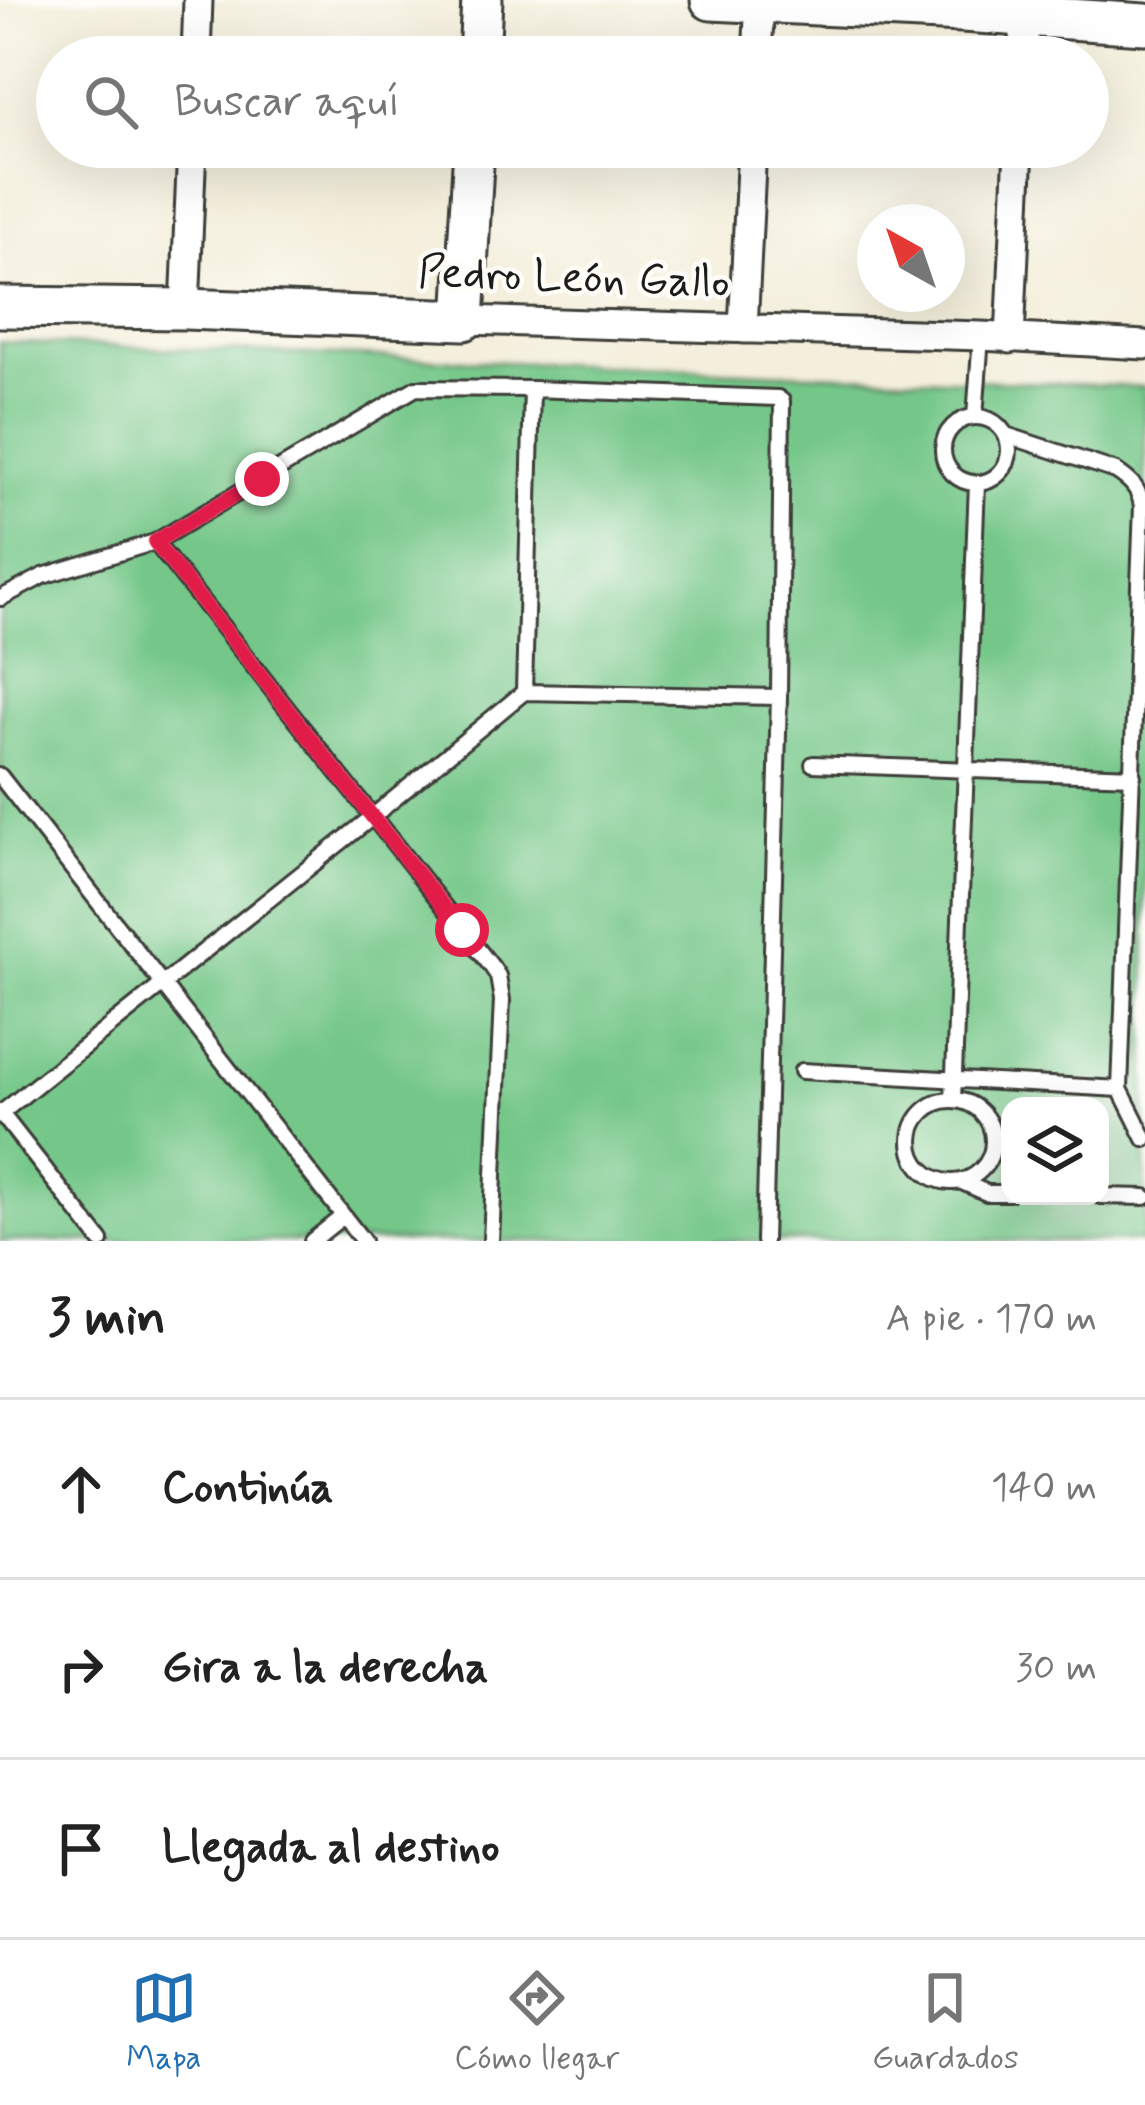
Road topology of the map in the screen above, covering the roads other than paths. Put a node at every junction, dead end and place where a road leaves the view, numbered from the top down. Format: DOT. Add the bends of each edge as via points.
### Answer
graph roads {
  1 [pos="198,0"];
  2 [pos="482,0"];
  3 [pos="711,0"];
  4 [pos="760,1"];
  5 [pos="1026,8"];
  6 [pos="1145,24"];
  7 [pos="197,36"];
  8 [pos="480,36"];
  9 [pos="758,36"];
  10 [pos="191,168"];
  11 [pos="473,168"];
  12 [pos="751,168"];
  13 [pos="1018,168"];
  14 [pos="0,307"];
  15 [pos="185,309"];
  16 [pos="464,320"];
  17 [pos="743,329"];
  18 [pos="981,336"];
  19 [pos="1010,338"];
  20 [pos="1145,345"];
  21 [pos="532,389"];
  22 [pos="976,417"];
  23 [pos="1006,435"];
  24 [pos="977,483"];
  25 [pos="155,542"];
  26 [pos="0,598"];
  27 [pos="524,692"];
  28 [pos="779,697"];
  29 [pos="813,764"];
  30 [pos="966,772"];
  31 [pos="0,776"];
  32 [pos="1133,776"];
  33 [pos="371,818"];
  34 [pos="164,985"];
  35 [pos="802,1072"];
  36 [pos="953,1079"];
  37 [pos="1120,1089"];
  38 [pos="953,1100"];
  39 [pos="0,1113"];
  40 [pos="1145,1139"];
  41 [pos="960,1181"];
  42 [pos="1001,1193"];
  43 [pos="1109,1196"];
  44 [pos="1145,1197"];
  45 [pos="343,1216"];
  46 [pos="101,1241"];
  47 [pos="312,1241"];
  48 [pos="363,1241"];
  49 [pos="491,1241"];
  50 [pos="764,1241"];
  1 -- 7 [label="street"];
  2 -- 8 [label="street"];
  3 -- 4 [label="street"];
  4 -- 5 [label="street"];
  4 -- 9 [label="street"];
  5 -- 6 [label="street"];
  10 -- 15 [label="street"];
  11 -- 16 [label="street"];
  12 -- 17 [label="street"];
  13 -- 19 [label="street"];
  14 -- 15 [label="street, Pedro León Gallo"];
  15 -- 16 [label="street, Pedro León Gallo"];
  16 -- 17 [label="street, Pedro León Gallo"];
  17 -- 18 [label="street, Pedro León Gallo"];
  18 -- 19 [label="street, Pedro León Gallo"];
  18 -- 22 [label="lane"];
  19 -- 20 [label="street, Pedro León Gallo"];
  21 -- 25 [label="lane" via="416,388"];
  21 -- 27 [label="lane"];
  21 -- 28 [label="lane" via="782,401"];
  22 -- 23 [label="lane"];
  22 -- 24 [label="lane" via="956,424 943,451 950,471"];
  23 -- 24 [label="lane" via="1005,467"];
  23 -- 32 [label="lane" via="1116,470 1139,491"];
  24 -- 30 [label="lane"];
  25 -- 26 [label="lane" via="43,576"];
  25 -- 33 [label="lane"];
  27 -- 28 [label="lane"];
  27 -- 33 [label="lane"];
  28 -- 50 [label="lane"];
  29 -- 30 [label="lane"];
  30 -- 32 [label="lane"];
  30 -- 36 [label="lane"];
  31 -- 34 [label="lane"];
  32 -- 37 [label="lane"];
  33 -- 34 [label="lane"];
  33 -- 49 [label="lane" via="498,976"];
  34 -- 39 [label="lane"];
  34 -- 45 [label="lane"];
  35 -- 36 [label="lane"];
  36 -- 37 [label="lane"];
  36 -- 38 [label="lane"];
  37 -- 40 [label="lane"];
  38 -- 41 [label="lane" via="992,1131 990,1157"];
  38 -- 41 [label="lane" via="920,1116 912,1152 925,1173"];
  39 -- 46 [label="lane"];
  41 -- 42 [label="lane"];
  43 -- 44 [label="lane"];
  45 -- 47 [label="lane"];
  45 -- 48 [label="lane"];
}
